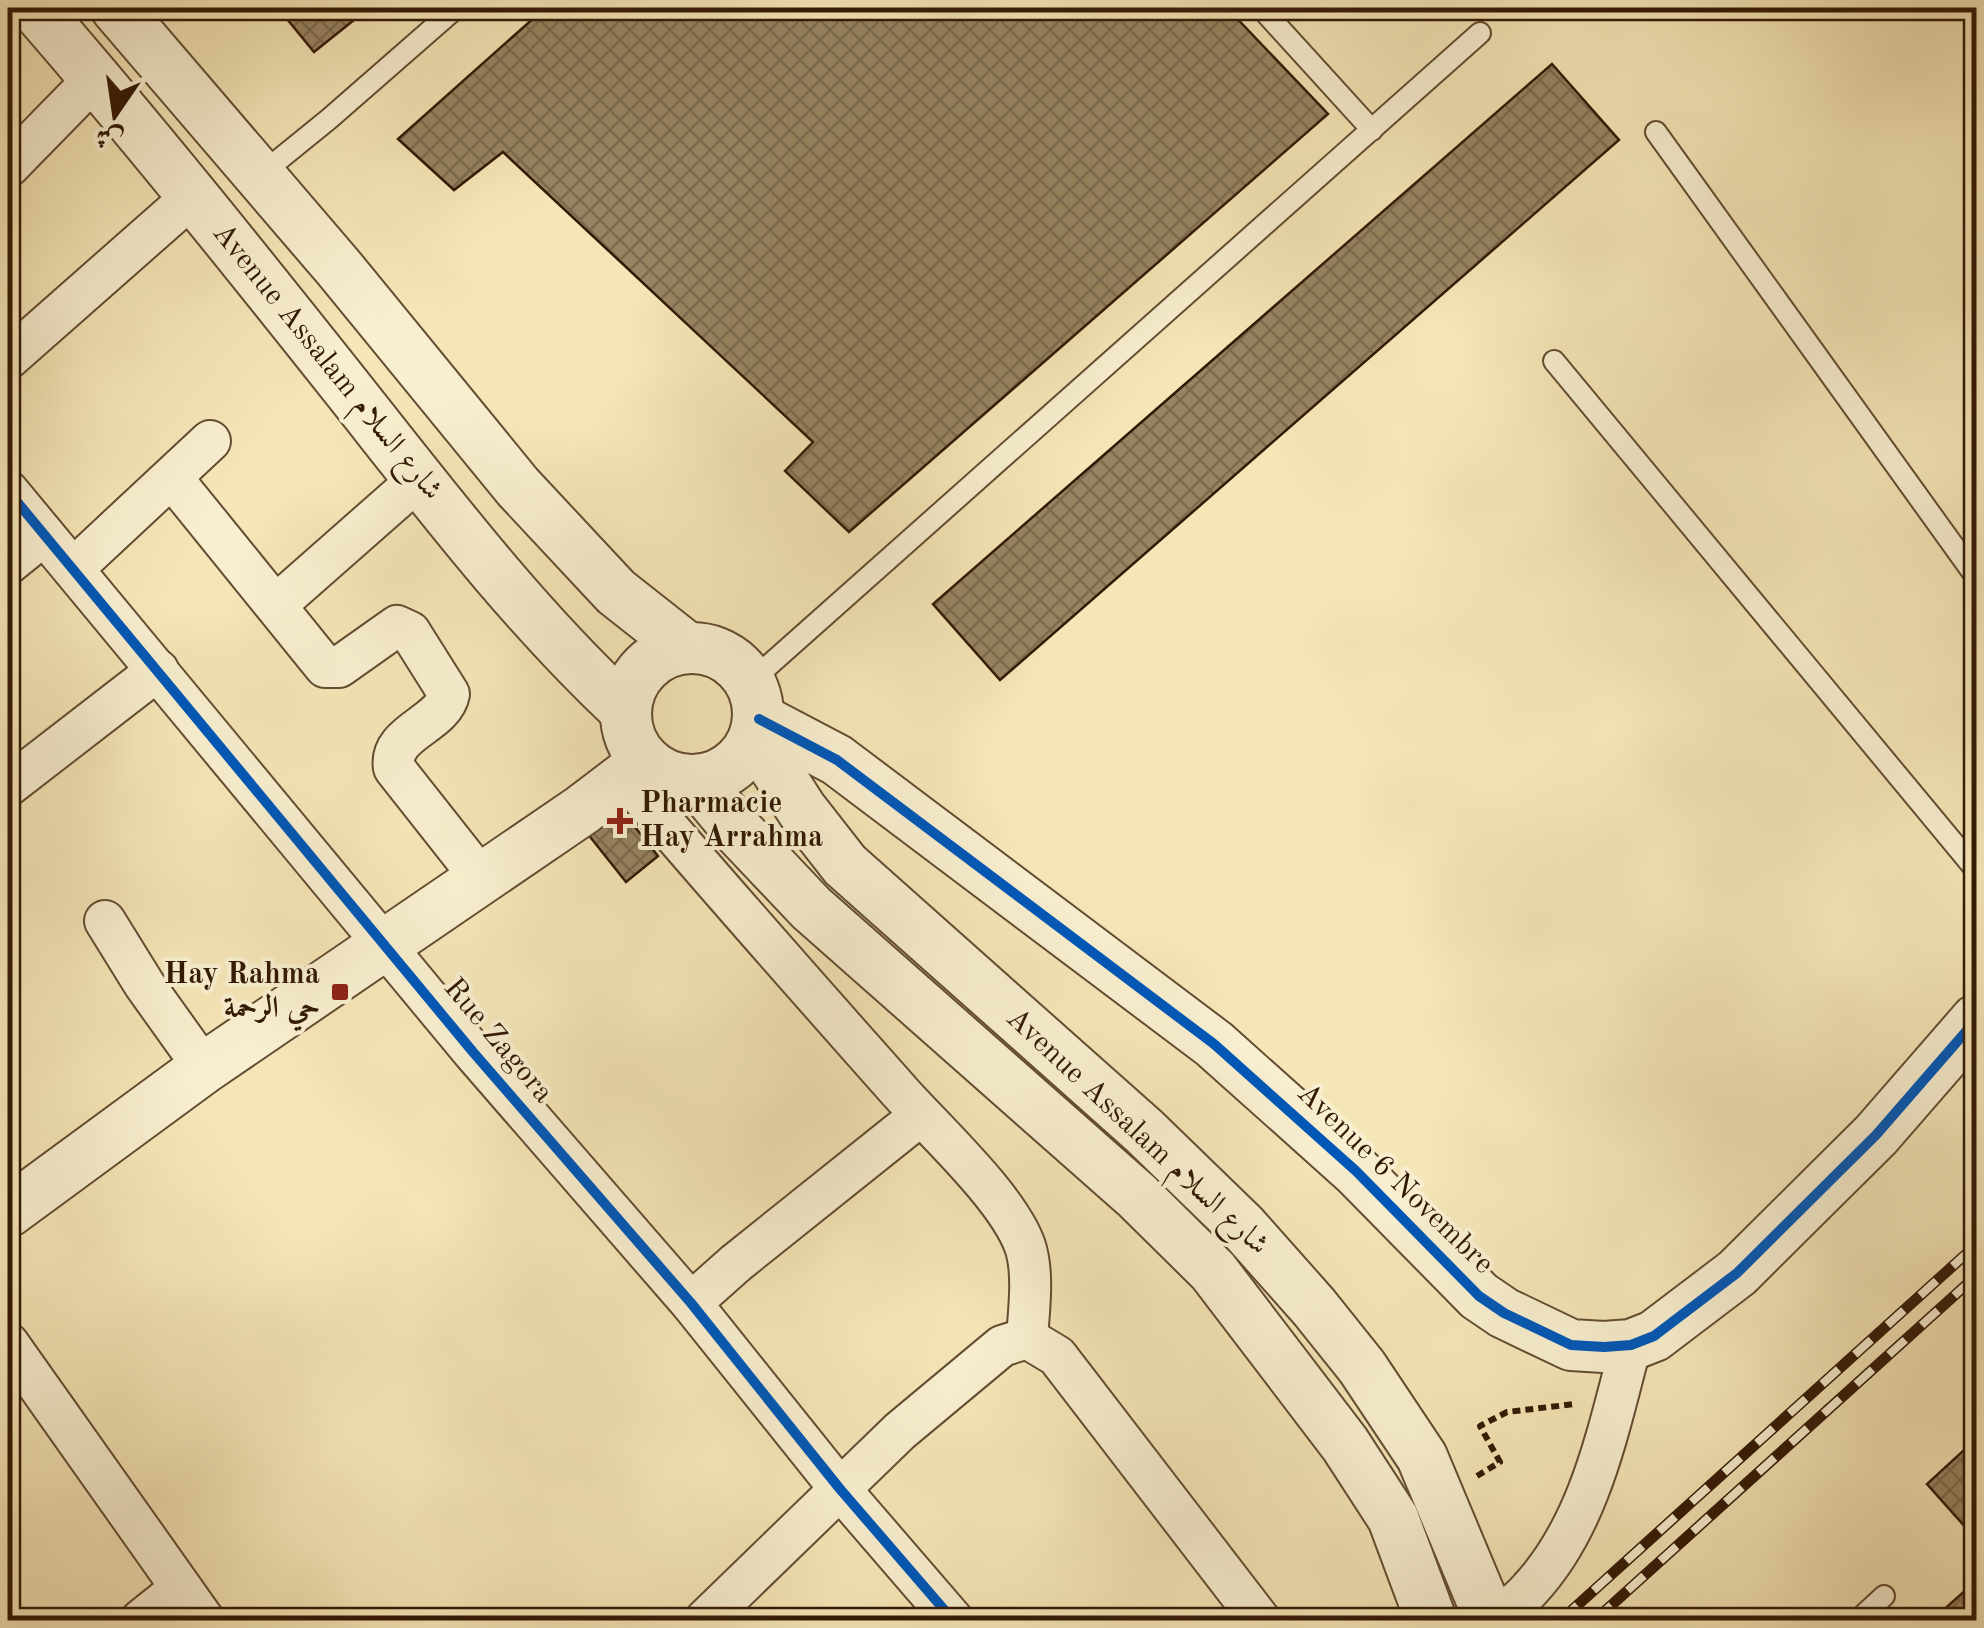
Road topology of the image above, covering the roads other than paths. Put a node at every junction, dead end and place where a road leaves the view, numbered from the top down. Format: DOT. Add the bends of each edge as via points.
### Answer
graph roads {
  1 [pos="35,8"];
  2 [pos="116,8"];
  3 [pos="456,8"];
  4 [pos="1262,8"];
  5 [pos="1480,33"];
  6 [pos="96,78"];
  7 [pos="1372,130"];
  8 [pos="1656,132"];
  9 [pos="8,168"];
  10 [pos="260,176"];
  11 [pos="194,195"];
  12 [pos="8,359"];
  13 [pos="1554,361"];
  14 [pos="210,441"];
  15 [pos="172,478"];
  16 [pos="418,479"];
  17 [pos="8,491"];
  18 [pos="44,535"];
  19 [pos="8,564"];
  20 [pos="74,568"];
  21 [pos="1976,578"];
  22 [pos="276,605"];
  23 [pos="687,648"];
  24 [pos="158,670"];
  25 [pos="625,710"];
  26 [pos="755,713"];
  27 [pos="635,769"];
  28 [pos="860,776"];
  29 [pos="697,781"];
  30 [pos="8,786"];
  31 [pos="816,828"];
  32 [pos="1976,870"];
  33 [pos="480,878"];
  34 [pos="106,921"];
  35 [pos="384,944"];
  36 [pos="1976,1020"];
  37 [pos="204,1068"];
  38 [pos="921,1115"];
  39 [pos="8,1212"];
  40 [pos="691,1303"];
  41 [pos="1027,1338"];
  42 [pos="8,1343"];
  43 [pos="1631,1345"];
  44 [pos="840,1489"];
  45 [pos="1884,1596"];
  46 [pos="192,1604"];
  47 [pos="1490,1613"];
  48 [pos="140,1620"];
  49 [pos="705,1620"];
  50 [pos="953,1620"];
  51 [pos="1260,1620"];
  52 [pos="1430,1620"];
  53 [pos="1858,1620"];
  1 -- 6 [label="street, Avenue Assalam شارع السلام"];
  2 -- 10 [label="street"];
  3 -- 10 [label="lane"];
  4 -- 7 [label="lane"];
  5 -- 7 [label="lane"];
  6 -- 9 [label="street"];
  6 -- 11 [label="street, Avenue Assalam شارع السلام"];
  7 -- 26 [label="lane"];
  8 -- 21 [label="lane"];
  10 -- 23 [label="street" via="562,536 616,592"];
  11 -- 12 [label="street"];
  11 -- 16 [label="street, Avenue Assalam شارع السلام"];
  13 -- 32 [label="lane"];
  14 -- 15 [label="street"];
  15 -- 20 [label="street"];
  15 -- 22 [label="street"];
  16 -- 22 [label="street"];
  16 -- 25 [label="street, Avenue Assalam شارع السلام"];
  17 -- 18 [label="street, Rue Zagora"];
  18 -- 19 [label="street"];
  18 -- 20 [label="street, Rue Zagora"];
  20 -- 24 [label="street, Rue Zagora"];
  22 -- 33 [label="street" via="329,670 397,626 410,632 446,684 447,703 398,748 394,768"];
  23 -- 25 [label="street" via="668,652 638,675"];
  23 -- 26 [label="street" via="706,649 739,667"];
  24 -- 30 [label="street"];
  24 -- 35 [label="street, Rue Zagora"];
  25 -- 27 [label="street"];
  26 -- 28 [label="street, Avenue 6 Novembre"];
  26 -- 29 [label="street" via="746,754 716,777"];
  26 -- 31 [label="street, Avenue Assalam شارع السلام"];
  27 -- 29 [label="street"];
  27 -- 33 [label="street"];
  27 -- 38 [label="street" via="728,900"];
  28 -- 31 [label="street" via="830,768 815,775 808,801"];
  28 -- 43 [label="street, Avenue 6 Novembre" via="1214,1044 1356,1171 1479,1296 1571,1345"];
  29 -- 52 [label="street, Avenue Assalam شارع السلام" via="811,908 1213,1271 1393,1518"];
  31 -- 47 [label="street, Avenue Assalam شارع السلام" via="845,865 1144,1130 1243,1227 1362,1367 1422,1457"];
  33 -- 35 [label="street"];
  34 -- 37 [label="street"];
  35 -- 37 [label="street"];
  35 -- 40 [label="street, Rue Zagora"];
  36 -- 43 [label="street, Avenue 6 Novembre" via="1876,1135 1737,1273 1654,1336"];
  37 -- 39 [label="street"];
  38 -- 40 [label="street"];
  38 -- 41 [label="street" via="972,1168 1026,1248"];
  40 -- 44 [label="street, Rue Zagora"];
  41 -- 44 [label="street" via="1002,1346"];
  41 -- 51 [label="street" via="1057,1356"];
  42 -- 46 [label="street"];
  43 -- 47 [label="street" via="1598,1463 1568,1537 1529,1591"];
  44 -- 49 [label="street"];
  44 -- 50 [label="street, Rue Zagora"];
  45 -- 53 [label="lane"];
  46 -- 48 [label="street"];
}
